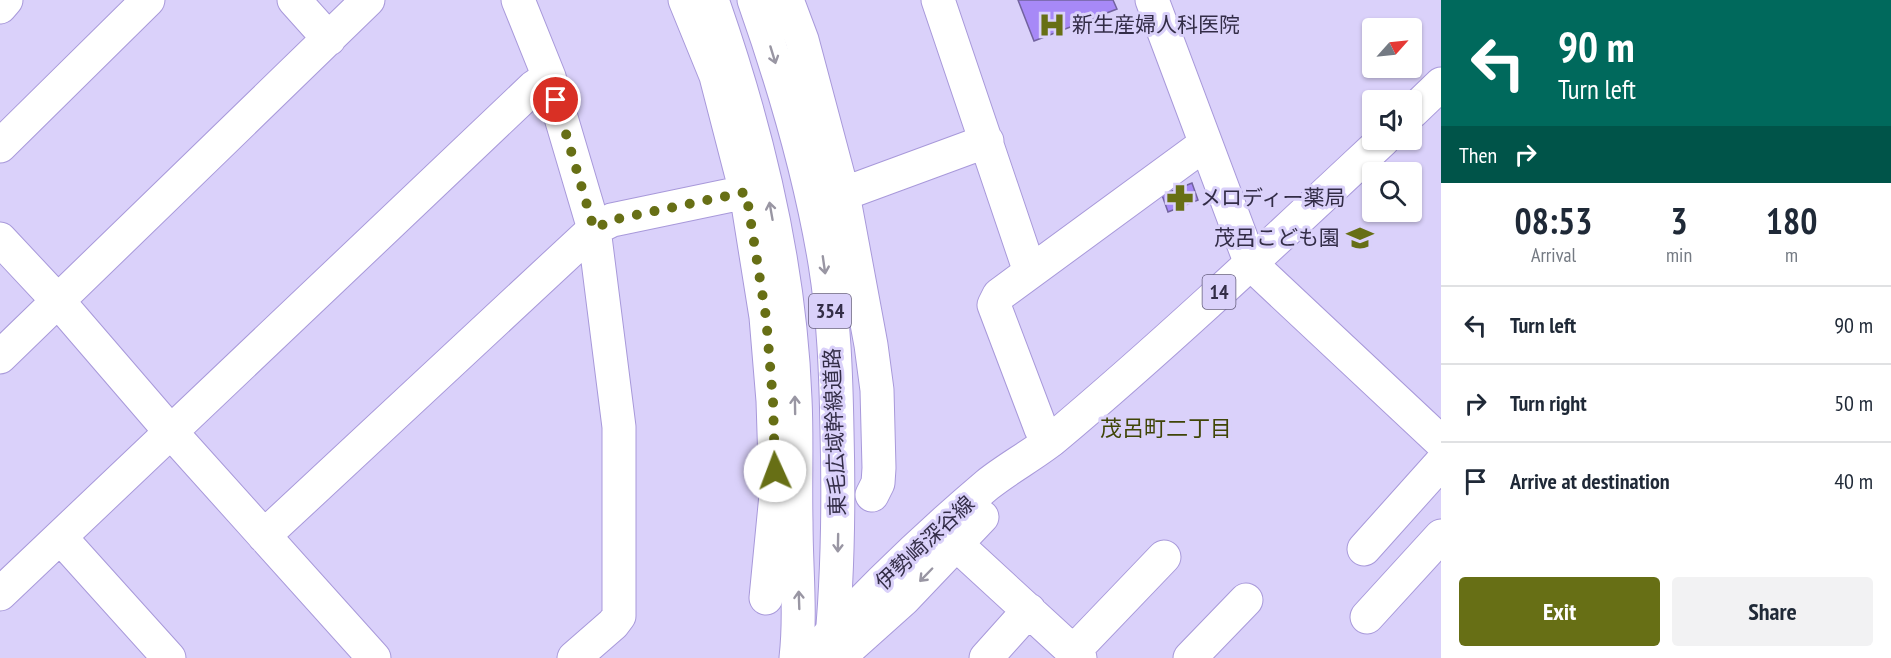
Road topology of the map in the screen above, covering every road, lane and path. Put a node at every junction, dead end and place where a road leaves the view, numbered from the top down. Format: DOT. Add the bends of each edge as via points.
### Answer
graph roads {
  1 [pos="6,0"];
  2 [pos="148,0"];
  3 [pos="294,0"];
  4 [pos="368,0"];
  5 [pos="518,0"];
  6 [pos="686,0"];
  7 [pos="712,0"];
  8 [pos="754,0"];
  9 [pos="787,0"];
  10 [pos="938,0"];
  11 [pos="1152,0"];
  12 [pos="0,6"];
  13 [pos="329,39"];
  14 [pos="723,63"];
  15 [pos="549,77"];
  16 [pos="1441,84"];
  17 [pos="1422,102"];
  18 [pos="987,141"];
  19 [pos="1205,144"];
  20 [pos="0,146"];
  21 [pos="1372,150"];
  22 [pos="746,192"];
  23 [pos="843,194"];
  24 [pos="594,229"];
  25 [pos="0,239"];
  26 [pos="1251,264"];
  27 [pos="855,265"];
  28 [pos="1030,272"];
  29 [pos="58,301"];
  30 [pos="831,321"];
  31 [pos="0,357"];
  32 [pos="170,431"];
  33 [pos="1052,440"];
  34 [pos="1441,442"];
  35 [pos="1441,463"];
  36 [pos="776,495"];
  37 [pos="872,495"];
  38 [pos="796,526"];
  39 [pos="264,536"];
  40 [pos="1441,536"];
  41 [pos="60,537"];
  42 [pos="956,544"];
  43 [pos="1364,549"];
  44 [pos="1164,556"];
  45 [pos="0,594"];
  46 [pos="766,598"];
  47 [pos="1246,600"];
  48 [pos="1029,610"];
  49 [pos="1367,617"];
  50 [pos="833,649"];
  51 [pos="1077,655"];
  52 [pos="169,658"];
  53 [pos="374,658"];
  54 [pos="574,658"];
  55 [pos="796,658"];
  56 [pos="808,658"];
  57 [pos="986,658"];
  58 [pos="1190,658"];
  1 -- 12 [label="main road"];
  2 -- 20 [label="main road"];
  3 -- 13 [label="main road"];
  4 -- 13 [label="main road"];
  5 -- 15 [label="main road"];
  6 -- 14 [label="main road"];
  7 -- 14 [label="main road, 東毛広域幹線道路 / 354"];
  8 -- 30 [label="main road, 東毛広域幹線道路 / 354, one-way" via="792,118 812,199"];
  9 -- 23 [label="main road" via="802,40"];
  10 -- 18 [label="main road"];
  11 -- 19 [label="main road"];
  13 -- 29 [label="main road"];
  14 -- 22 [label="main road"];
  38 -- 14 [label="main road, 東毛広域幹線道路 / 354, one-way" via="795,399 788,305 767,185"];
  15 -- 24 [label="main road"];
  15 -- 32 [label="main road"];
  16 -- 17 [label="main road"];
  18 -- 23 [label="main road"];
  18 -- 28 [label="main road"];
  19 -- 26 [label="main road"];
  19 -- 28 [label="main road"];
  21 -- 26 [label="main road, 伊勢崎深谷線 / 14"];
  22 -- 24 [label="main road" via="612,220"];
  22 -- 36 [label="main road" via="766,317"];
  23 -- 27 [label="main road"];
  24 -- 39 [label="main road"];
  24 -- 54 [label="main road" via="619,427 620,606 613,624"];
  25 -- 29 [label="main road"];
  26 -- 33 [label="main road, 伊勢崎深谷線 / 14"];
  26 -- 34 [label="main road"];
  27 -- 30 [label="main road" via="842,303"];
  27 -- 37 [label="main road" via="877,390 879,468"];
  28 -- 33 [label="main road" via="999,295 994,305 1041,429"];
  29 -- 31 [label="main road"];
  29 -- 32 [label="main road"];
  30 -- 50 [label="main road, 東毛広域幹線道路 / 354, one-way" via="838,474"];
  32 -- 39 [label="main road"];
  32 -- 41 [label="main road"];
  33 -- 42 [label="main road, 伊勢崎深谷線 / 14"];
  33 -- 50 [label="main road, 伊勢崎深谷線 / 14" via="988,484 878,584"];
  35 -- 43 [label="main road"];
  36 -- 38 [label="main road"];
  36 -- 46 [label="main road"];
  55 -- 38 [label="main road, 東毛広域幹線道路 / 354, one-way" via="800,623"];
  39 -- 53 [label="main road"];
  40 -- 49 [label="main road"];
  41 -- 45 [label="main road"];
  41 -- 52 [label="main road"];
  42 -- 48 [label="main road"];
  42 -- 50 [label="main road, 伊勢崎深谷線 / 14, one-way" via="904,599"];
  44 -- 51 [label="main road"];
  47 -- 58 [label="main road"];
  48 -- 51 [label="main road"];
  48 -- 57 [label="main road"];
  50 -- 56 [label="main road, 伊勢崎深谷線 / 14"];
}
